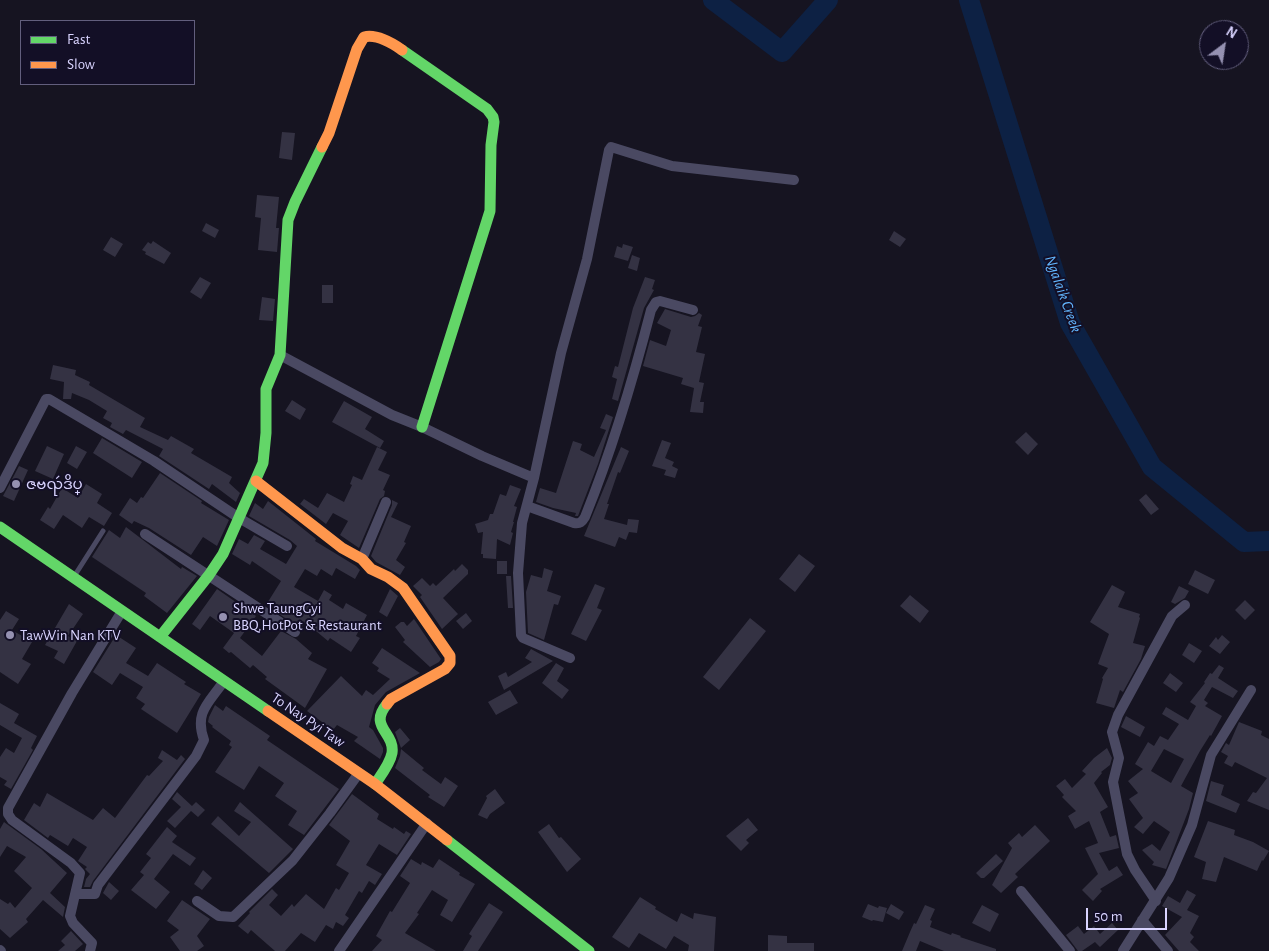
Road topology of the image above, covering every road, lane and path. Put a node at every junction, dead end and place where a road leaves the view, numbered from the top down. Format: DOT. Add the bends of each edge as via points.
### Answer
graph roads {
  1 [pos="794,180"];
  2 [pos="693,310"];
  3 [pos="280,354"];
  4 [pos="422,427"];
  5 [pos="534,478"];
  6 [pos="256,481"];
  7 [pos="0,488"];
  8 [pos="386,502"];
  9 [pos="527,506"];
  10 [pos="239,518"];
  11 [pos="0,527"];
  12 [pos="103,531"];
  13 [pos="145,534"];
  14 [pos="286,546"];
  15 [pos="362,559"];
  16 [pos="209,575"];
  17 [pos="73,578"];
  18 [pos="1185,605"];
  19 [pos="122,611"];
  20 [pos="295,632"];
  21 [pos="160,637"];
  22 [pos="570,658"];
  23 [pos="224,681"];
  24 [pos="1251,690"];
  25 [pos="359,773"];
  26 [pos="375,784"];
  27 [pos="427,823"];
  28 [pos="1020,891"];
  29 [pos="76,894"];
  30 [pos="197,901"];
  31 [pos="1156,901"];
  32 [pos="1142,920"];
  33 [pos="90,951"];
  34 [pos="339,951"];
  35 [pos="590,951"];
  36 [pos="1070,951"];
  37 [pos="1122,951"];
  38 [pos="1168,951"];
  1 -- 5 [label="street" via="672,166 614,148 609,150 587,259 561,354"];
  2 -- 9 [label="street" via="656,302 607,459 582,522 574,523"];
  3 -- 4 [label="street" via="392,415"];
  3 -- 4 [label="street" via="288,220 330,133 357,49 364,37 370,34 395,45 488,109 494,122 490,211"];
  3 -- 6 [label="street" via="266,389 263,464"];
  4 -- 5 [label="street"];
  5 -- 9 [label="street"];
  6 -- 10 [label="street"];
  6 -- 15 [label="street" via="342,548"];
  7 -- 10 [label="street" via="40,409 49,399 154,460"];
  8 -- 15 [label="street"];
  9 -- 22 [label="street" via="522,523 518,573 521,635"];
  10 -- 14 [label="street"];
  10 -- 16 [label="street" via="223,554"];
  11 -- 17 [label="street, To Nay Pyi Taw"];
  12 -- 17 [label="lane"];
  13 -- 16 [label="street"];
  15 -- 26 [label="street" via="371,569 403,588 450,656 445,670 390,699 384,706 379,715 392,753"];
  16 -- 20 [label="street"];
  16 -- 21 [label="street"];
  17 -- 19 [label="street, To Nay Pyi Taw"];
  18 -- 31 [label="street" via="1172,616 1112,732 1119,758 1113,782 1127,854"];
  19 -- 21 [label="street, To Nay Pyi Taw"];
  19 -- 29 [label="street" via="8,808 12,820 80,872"];
  21 -- 23 [label="street, To Nay Pyi Taw"];
  23 -- 25 [label="street, To Nay Pyi Taw"];
  23 -- 29 [label="street" via="201,715 199,723 204,740 196,756 98,885 95,894"];
  24 -- 31 [label="street" via="1211,755 1192,824"];
  25 -- 26 [label="street, To Nay Pyi Taw"];
  25 -- 30 [label="street" via="293,860 233,917 220,916"];
  26 -- 27 [label="street, To Nay Pyi Taw"];
  27 -- 34 [label="street"];
  27 -- 35 [label="street, To Nay Pyi Taw"];
  28 -- 36 [label="street"];
  29 -- 33 [label="street" via="70,916 92,943"];
  31 -- 32 [label="street"];
  32 -- 37 [label="street"];
  32 -- 38 [label="street"];
}
